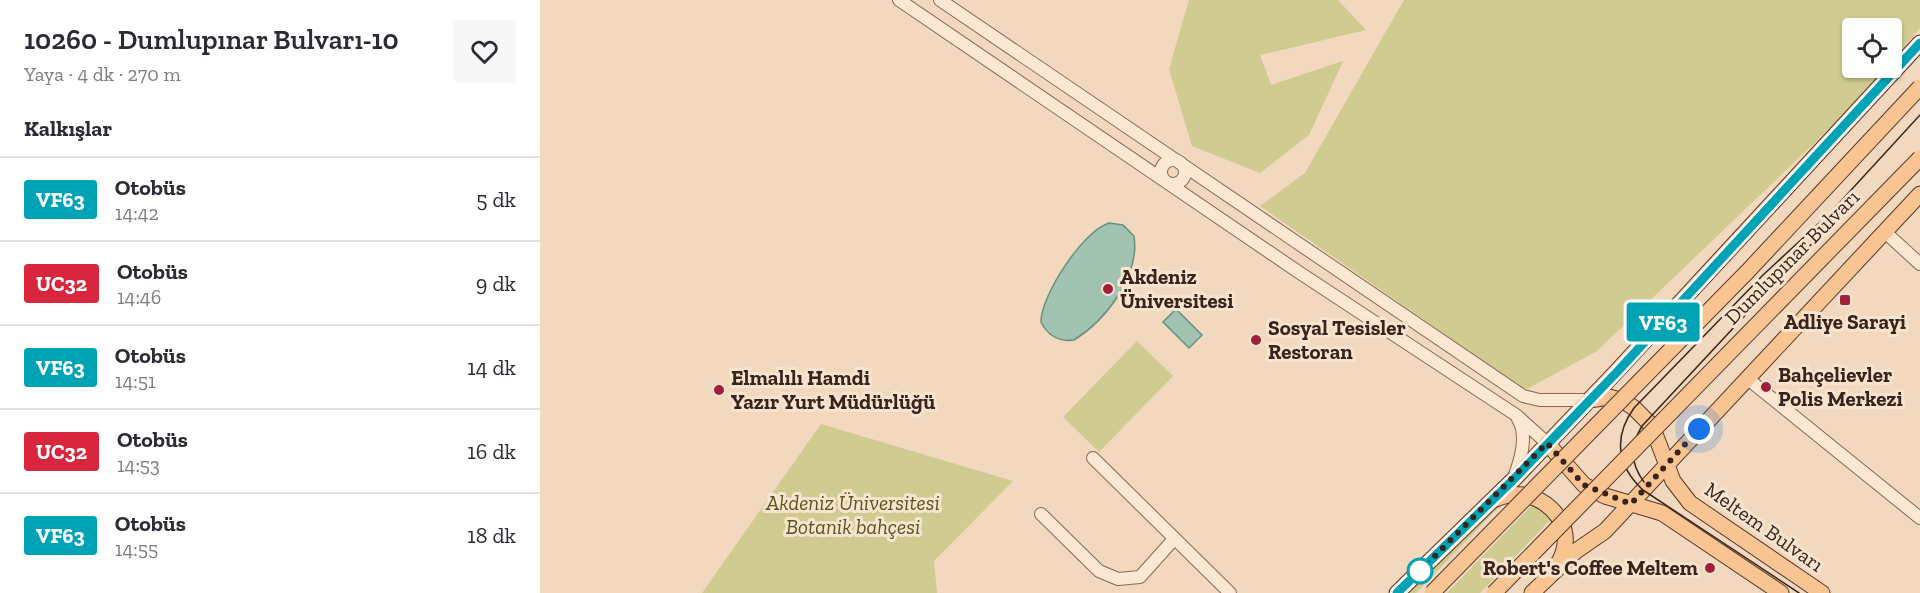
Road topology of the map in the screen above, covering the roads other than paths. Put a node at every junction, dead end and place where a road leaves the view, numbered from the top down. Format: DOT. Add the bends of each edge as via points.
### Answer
graph roads {
  1 [pos="899,0"];
  2 [pos="940,0"];
  3 [pos="1920,43"];
  4 [pos="1920,87"];
  5 [pos="1920,158"];
  6 [pos="1179,163"];
  7 [pos="1166,182"];
  8 [pos="1920,194"];
  9 [pos="1885,232"];
  10 [pos="1920,264"];
  11 [pos="1392,309"];
  12 [pos="1380,325"];
  13 [pos="1748,379"];
  14 [pos="1589,400"];
  15 [pos="1516,415"];
  16 [pos="1547,443"];
  17 [pos="1093,458"];
  18 [pos="1666,464"];
  19 [pos="1513,480"];
  20 [pos="1492,500"];
  21 [pos="1631,504"];
  22 [pos="1041,514"];
  23 [pos="1920,518"];
  24 [pos="1174,539"];
  25 [pos="1552,572"];
  26 [pos="1230,593"];
  27 [pos="1397,593"];
  28 [pos="1432,593"];
  29 [pos="1494,593"];
  30 [pos="1532,593"];
  31 [pos="1781,593"];
  32 [pos="1822,593"];
  1 -- 7 [label="street"];
  2 -- 6 [label="street"];
  3 -- 14 [label="main road"];
  4 -- 28 [label="main road, Dumlupınar Bulvarı, bridge" via="1748,271"];
  5 -- 29 [label="main road, Dumlupınar Bulvarı, bridge"];
  6 -- 7 [label="street" via="1184,170 1182,179 1175,184"];
  6 -- 11 [label="street"];
  7 -- 12 [label="street"];
  8 -- 9 [label="main road"];
  9 -- 10 [label="street"];
  9 -- 13 [label="main road"];
  11 -- 12 [label="street"];
  11 -- 14 [label="street" via="1523,396"];
  12 -- 15 [label="street"];
  13 -- 18 [label="main road"];
  13 -- 23 [label="street"];
  14 -- 16 [label="main road"];
  14 -- 18 [label="main road" via="1609,397 1634,408 1652,426"];
  15 -- 16 [label="street"];
  15 -- 19 [label="street" via="1523,430"];
  16 -- 19 [label="main road"];
  16 -- 21 [label="main road" via="1584,485"];
  17 -- 24 [label="street"];
  18 -- 21 [label="main road"];
  18 -- 32 [label="main road, Meltem Bulvarı" via="1680,492 1701,512"];
  19 -- 20 [label="main road"];
  20 -- 25 [label="main road" via="1504,495 1531,495 1554,510 1561,521 1564,541 1560,561"];
  20 -- 27 [label="main road"];
  21 -- 25 [label="main road" via="1605,531"];
  21 -- 31 [label="main road" via="1662,513"];
  22 -- 24 [label="street" via="1099,571 1118,579 1140,577"];
  24 -- 26 [label="street"];
  25 -- 30 [label="main road"];
}
